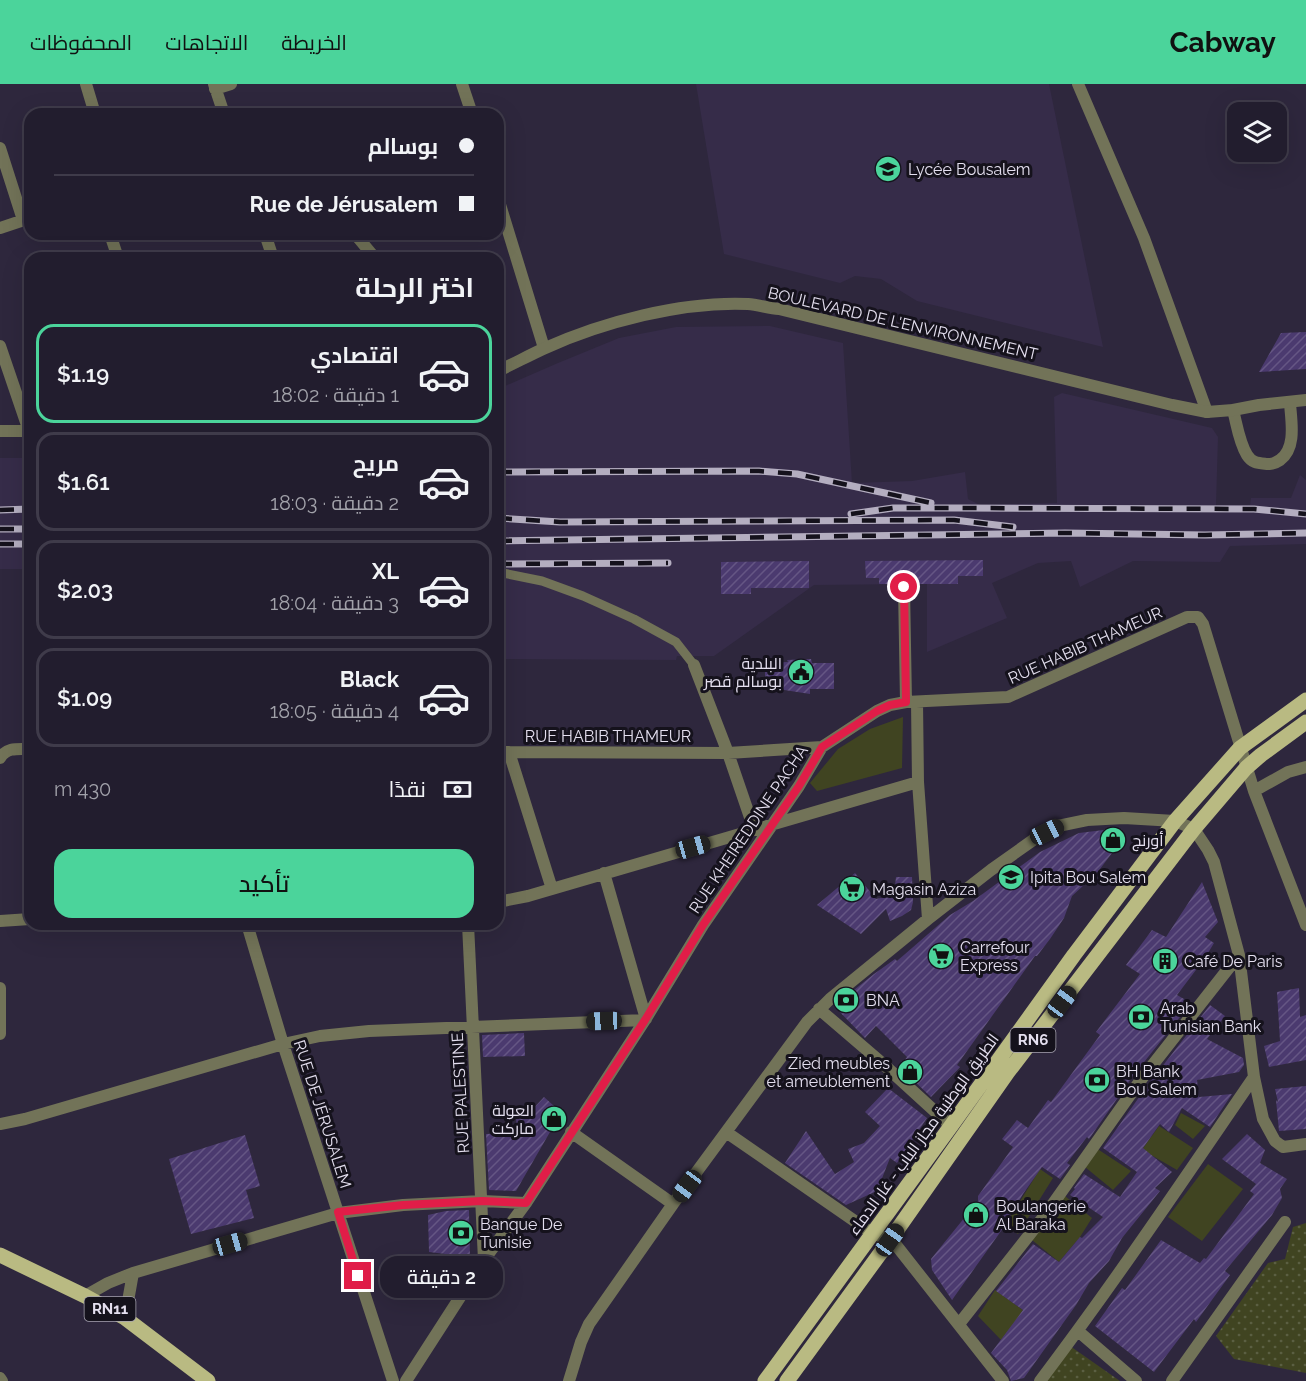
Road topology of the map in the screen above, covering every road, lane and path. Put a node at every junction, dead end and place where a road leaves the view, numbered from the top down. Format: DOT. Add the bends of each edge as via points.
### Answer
graph roads {
  1 [pos="86,84"];
  2 [pos="231,84"];
  3 [pos="462,84"];
  4 [pos="1078,84"];
  5 [pos="215,86"];
  6 [pos="93,108"];
  7 [pos="222,108"];
  8 [pos="470,108"];
  9 [pos="0,148"];
  10 [pos="24,211"];
  11 [pos="504,218"];
  12 [pos="24,220"];
  13 [pos="0,228"];
  14 [pos="360,240"];
  15 [pos="370,252"];
  16 [pos="0,346"];
  17 [pos="544,348"];
  18 [pos="504,368"];
  19 [pos="1306,400"];
  20 [pos="1290,403"];
  21 [pos="1233,410"];
  22 [pos="1207,412"];
  23 [pos="24,416"];
  24 [pos="0,431"];
  25 [pos="24,431"];
  26 [pos="504,573"];
  27 [pos="904,587"];
  28 [pos="693,665"];
  29 [pos="1306,700"];
  30 [pos="912,702"];
  31 [pos="1306,722"];
  32 [pos="822,747"];
  33 [pos="1240,748"];
  34 [pos="24,749"];
  35 [pos="504,752"];
  36 [pos="728,753"];
  37 [pos="0,758"];
  38 [pos="1306,767"];
  39 [pos="1246,768"];
  40 [pos="918,782"];
  41 [pos="1254,791"];
  42 [pos="1175,821"];
  43 [pos="773,824"];
  44 [pos="754,829"];
  45 [pos="1194,829"];
  46 [pos="604,873"];
  47 [pos="552,889"];
  48 [pos="504,901"];
  49 [pos="24,919"];
  50 [pos="927,919"];
  51 [pos="0,921"];
  52 [pos="1306,925"];
  53 [pos="250,930"];
  54 [pos="468,930"];
  55 [pos="1074,955"];
  56 [pos="1239,955"];
  57 [pos="1089,967"];
  58 [pos="0,988"];
  59 [pos="819,1009"];
  60 [pos="646,1019"];
  61 [pos="473,1027"];
  62 [pos="0,1034"];
  63 [pos="283,1044"];
  64 [pos="1254,1077"];
  65 [pos="0,1124"];
  66 [pos="951,1126"];
  67 [pos="571,1132"];
  68 [pos="726,1132"];
  69 [pos="1306,1144"];
  70 [pos="482,1201"];
  71 [pos="526,1203"];
  72 [pos="673,1204"];
  73 [pos="338,1212"];
  74 [pos="1285,1222"];
  75 [pos="872,1233"];
  76 [pos="890,1240"];
  77 [pos="0,1256"];
  78 [pos="483,1260"];
  79 [pos="133,1273"];
  80 [pos="85,1296"];
  81 [pos="125,1318"];
  82 [pos="959,1324"];
  83 [pos="1078,1331"];
  84 [pos="208,1381"];
  85 [pos="393,1381"];
  86 [pos="406,1381"];
  87 [pos="569,1381"];
  88 [pos="765,1381"];
  89 [pos="787,1381"];
  90 [pos="1003,1381"];
  91 [pos="1040,1381"];
  92 [pos="1136,1381"];
  93 [pos="1172,1381"];
  1 -- 6 [label="street"];
  2 -- 5 [label="street"];
  3 -- 8 [label="street"];
  4 -- 22 [label="street" via="1144,238"];
  5 -- 7 [label="street"];
  9 -- 10 [label="street"];
  11 -- 17 [label="street"];
  12 -- 13 [label="street"];
  14 -- 15 [label="street"];
  16 -- 23 [label="street"];
  17 -- 18 [label="street, BOULEVARD DE L'ENVIRONNEMENT"];
  17 -- 22 [label="street, BOULEVARD DE L'ENVIRONNEMENT" via="640,316 715,304 749,304"];
  19 -- 20 [label="street, BOULEVARD DE L'ENVIRONNEMENT"];
  20 -- 21 [label="street, BOULEVARD DE L'ENVIRONNEMENT"];
  20 -- 21 [label="street" via="1290,445 1283,458 1272,464 1256,463 1248,456"];
  21 -- 22 [label="street, BOULEVARD DE L'ENVIRONNEMENT"];
  24 -- 25 [label="street"];
  26 -- 28 [label="lane" via="542,581 634,619 676,642"];
  27 -- 30 [label="street"];
  28 -- 36 [label="street"];
  29 -- 33 [label="main road, الطريق الوطنية مجاز الباب - غار الدماء / RN6"];
  30 -- 32 [label="street, RUE HABIB THAMEUR" via="877,711"];
  30 -- 33 [label="street, RUE HABIB THAMEUR" via="1008,697 1187,617 1198,617"];
  30 -- 40 [label="street"];
  31 -- 39 [label="main road, الطريق الوطنية مجاز الباب - غار الدماء / RN6"];
  32 -- 36 [label="street, RUE HABIB THAMEUR"];
  32 -- 43 [label="street, RUE KHEIREDDINE PACHA"];
  33 -- 39 [label="street"];
  33 -- 42 [label="main road, الطريق الوطنية مجاز الباب - غار الدماء / RN6"];
  34 -- 37 [label="street" via="5,751"];
  35 -- 36 [label="street, RUE HABIB THAMEUR"];
  35 -- 47 [label="street"];
  36 -- 44 [label="street"];
  38 -- 41 [label="street" via="1288,772"];
  39 -- 41 [label="street"];
  39 -- 45 [label="main road, الطريق الوطنية مجاز الباب - غار الدماء / RN6"];
  40 -- 43 [label="street"];
  40 -- 50 [label="street"];
  41 -- 52 [label="street"];
  42 -- 45 [label="street"];
  42 -- 50 [label="street" via="1124,818 1059,826 1036,838"];
  42 -- 55 [label="main road, الطريق الوطنية مجاز الباب - غار الدماء / RN6"];
  43 -- 44 [label="street"];
  43 -- 60 [label="street, RUE KHEIREDDINE PACHA" via="703,925"];
  44 -- 46 [label="street"];
  45 -- 56 [label="street" via="1214,862"];
  45 -- 57 [label="main road, الطريق الوطنية مجاز الباب - غار الدماء / RN6"];
  46 -- 47 [label="street"];
  46 -- 60 [label="street"];
  47 -- 48 [label="street"];
  49 -- 51 [label="street"];
  50 -- 59 [label="street"];
  53 -- 63 [label="street, RUE DE JÉRUSALEM"];
  54 -- 61 [label="street, RUE PALESTINE"];
  55 -- 57 [label="main road"];
  55 -- 66 [label="main road, الطريق الوطنية مجاز الباب - غار الدماء / RN6"];
  56 -- 64 [label="street"];
  56 -- 82 [label="street"];
  57 -- 76 [label="main road, الطريق الوطنية مجاز الباب - غار الدماء / RN6" via="1008,1072"];
  58 -- 62 [label="street"];
  59 -- 66 [label="street"];
  59 -- 68 [label="street"];
  60 -- 61 [label="street"];
  60 -- 67 [label="street, RUE KHEIREDDINE PACHA"];
  61 -- 63 [label="street" via="369,1031"];
  61 -- 70 [label="street, RUE PALESTINE"];
  63 -- 65 [label="street"];
  63 -- 73 [label="street, RUE DE JÉRUSALEM"];
  64 -- 69 [label="street" via="1263,1119 1275,1141 1283,1147"];
  64 -- 83 [label="street"];
  66 -- 75 [label="main road, الطريق الوطنية مجاز الباب - غار الدماء / RN6"];
  67 -- 71 [label="street, RUE KHEIREDDINE PACHA"];
  67 -- 72 [label="street"];
  68 -- 72 [label="street"];
  68 -- 75 [label="street"];
  70 -- 71 [label="street"];
  70 -- 73 [label="street"];
  70 -- 78 [label="street, RUE PALESTINE"];
  71 -- 78 [label="street, RUE KHEIREDDINE PACHA"];
  72 -- 87 [label="street" via="589,1324"];
  73 -- 79 [label="street"];
  73 -- 85 [label="street, RUE DE JÉRUSALEM"];
  74 -- 93 [label="street"];
  75 -- 76 [label="street"];
  75 -- 88 [label="main road, الطريق الوطنية مجاز الباب - غار الدماء / RN6"];
  76 -- 82 [label="street"];
  76 -- 89 [label="main road, الطريق الوطنية مجاز الباب - غار الدماء / RN6"];
  77 -- 80 [label="main road, RN11"];
  78 -- 86 [label="street, RUE KHEIREDDINE PACHA"];
  79 -- 80 [label="street"];
  79 -- 81 [label="street"];
  80 -- 81 [label="main road, RN11"];
  81 -- 84 [label="main road, RN11"];
  82 -- 90 [label="street"];
  83 -- 91 [label="street"];
  83 -- 92 [label="street"];
}
